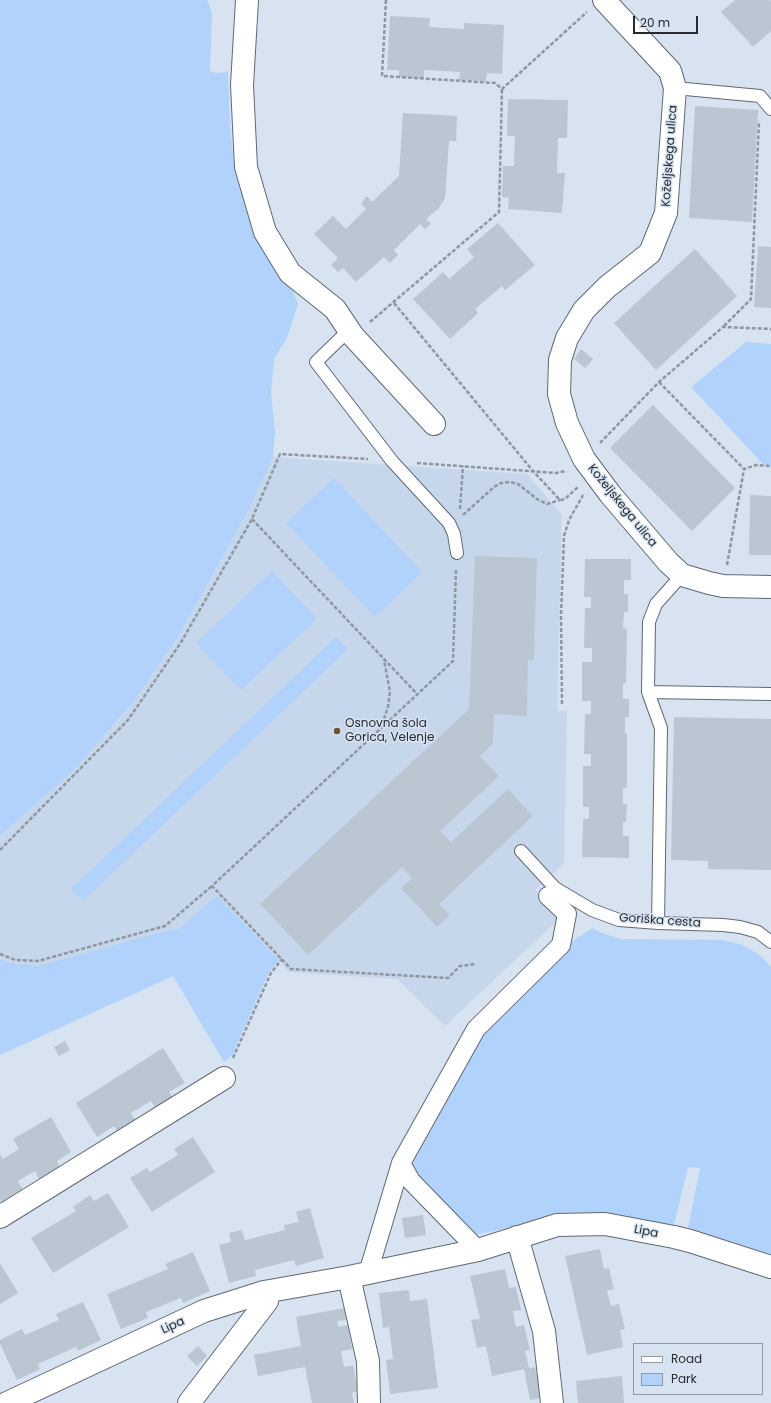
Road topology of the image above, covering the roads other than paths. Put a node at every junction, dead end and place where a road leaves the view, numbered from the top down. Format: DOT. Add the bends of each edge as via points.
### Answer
graph roads {
  1 [pos="247,0"];
  2 [pos="597,5"];
  3 [pos="675,88"];
  4 [pos="771,108"];
  5 [pos="351,333"];
  6 [pos="434,424"];
  7 [pos="457,553"];
  8 [pos="682,575"];
  9 [pos="771,587"];
  10 [pos="648,692"];
  11 [pos="771,694"];
  12 [pos="521,851"];
  13 [pos="548,896"];
  14 [pos="658,923"];
  15 [pos="771,942"];
  16 [pos="224,1078"];
  17 [pos="401,1162"];
  18 [pos="0,1217"];
  19 [pos="517,1237"];
  20 [pos="478,1250"];
  21 [pos="771,1268"];
  22 [pos="358,1275"];
  23 [pos="264,1292"];
  24 [pos="7,1403"];
  25 [pos="189,1403"];
  26 [pos="369,1403"];
  27 [pos="552,1403"];
  1 -- 5 [label="street" via="242,85 246,167 265,232 290,273 335,309"];
  2 -- 3 [label="street, Koželjskega ulica" via="670,71"];
  3 -- 4 [label="lane" via="760,96"];
  3 -- 8 [label="street, Koželjskega ulica" via="666,214 650,253 607,287 584,310 567,338 560,360 558,394 587,470"];
  5 -- 6 [label="street"];
  5 -- 7 [label="lane" via="316,362 392,461 450,523"];
  8 -- 9 [label="street, Koželjskega ulica" via="723,586"];
  8 -- 10 [label="lane" via="656,604 649,622"];
  10 -- 11 [label="lane"];
  10 -- 14 [label="lane" via="661,728"];
  12 -- 14 [label="lane, Goriška cesta" via="555,888 592,910 619,920"];
  13 -- 17 [label="street" via="567,914 561,944 476,1028"];
  14 -- 15 [label="lane, Goriška cesta" via="740,927 758,932"];
  16 -- 18 [label="street"];
  17 -- 20 [label="street" via="411,1181"];
  17 -- 22 [label="street"];
  19 -- 20 [label="street, Lipa"];
  19 -- 21 [label="street, Lipa" via="558,1225 605,1224 690,1241"];
  19 -- 27 [label="street" via="544,1331"];
  20 -- 22 [label="street, Lipa"];
  22 -- 23 [label="street, Lipa"];
  22 -- 26 [label="street" via="368,1361"];
  23 -- 24 [label="street, Lipa" via="204,1311"];
  23 -- 25 [label="street" via="267,1301"];
}
